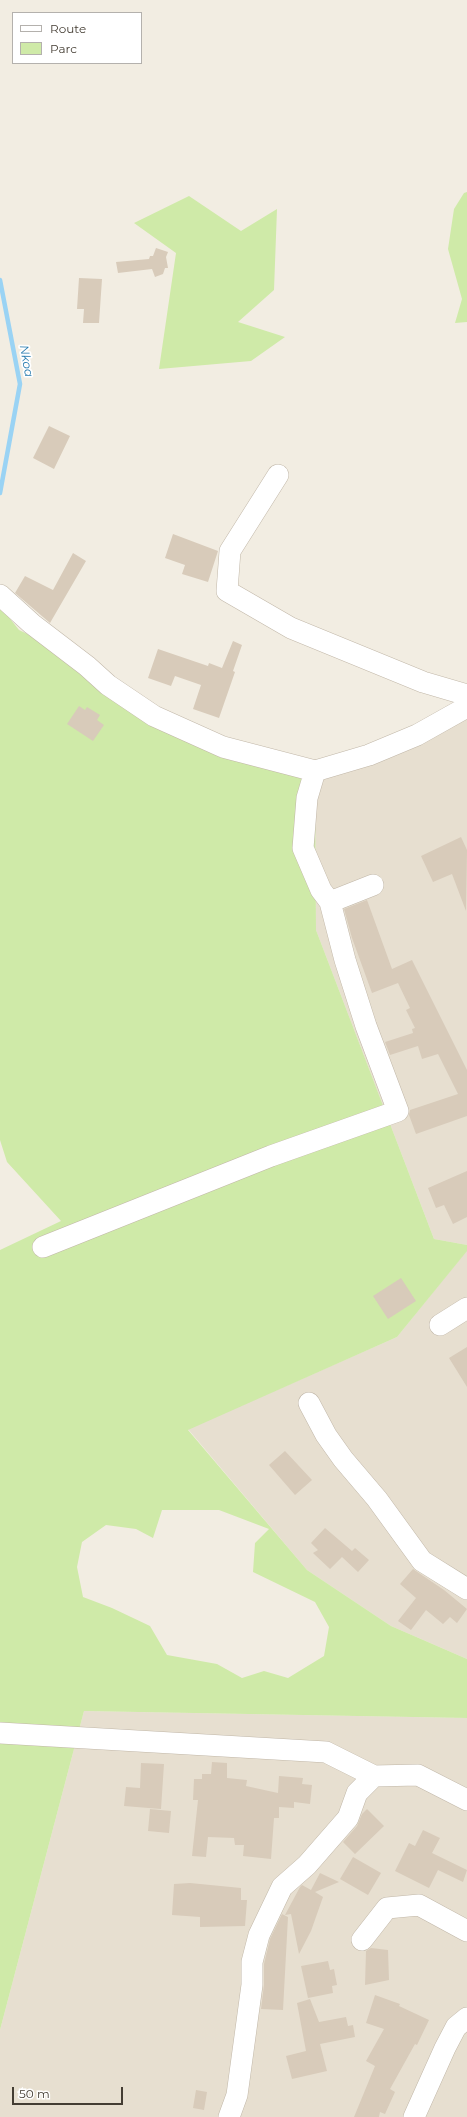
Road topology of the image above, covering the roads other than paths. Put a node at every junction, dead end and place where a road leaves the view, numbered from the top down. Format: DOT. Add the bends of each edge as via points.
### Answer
graph roads {
  1 [pos="278,475"];
  2 [pos="0,595"];
  3 [pos="467,695"];
  4 [pos="467,707"];
  5 [pos="315,771"];
  6 [pos="373,885"];
  7 [pos="330,902"];
  8 [pos="43,1247"];
  9 [pos="467,1308"];
  10 [pos="440,1324"];
  11 [pos="308,1403"];
  12 [pos="467,1589"];
  13 [pos="0,1733"];
  14 [pos="374,1776"];
  15 [pos="467,1800"];
  16 [pos="467,1931"];
  17 [pos="362,1940"];
  18 [pos="467,2018"];
  19 [pos="229,2117"];
  20 [pos="414,2117"];
  1 -- 3 [label="street" via="230,551 227,592 291,628 423,682"];
  2 -- 5 [label="street" via="108,685 154,716 222,747"];
  4 -- 5 [label="street" via="417,735 369,755"];
  5 -- 7 [label="street" via="306,798 303,848 321,890"];
  6 -- 7 [label="street"];
  7 -- 8 [label="street" via="366,1026 398,1112 271,1156"];
  9 -- 10 [label="street"];
  11 -- 12 [label="street" via="343,1460 377,1499 422,1561"];
  13 -- 14 [label="street" via="326,1752"];
  14 -- 15 [label="street" via="418,1775"];
  14 -- 19 [label="street" via="357,1793 348,1818 307,1865 282,1887 259,1935 252,1962 252,1985 237,2094"];
  16 -- 17 [label="street" via="418,1905 387,1908"];
  18 -- 20 [label="street" via="456,2027"];
}
